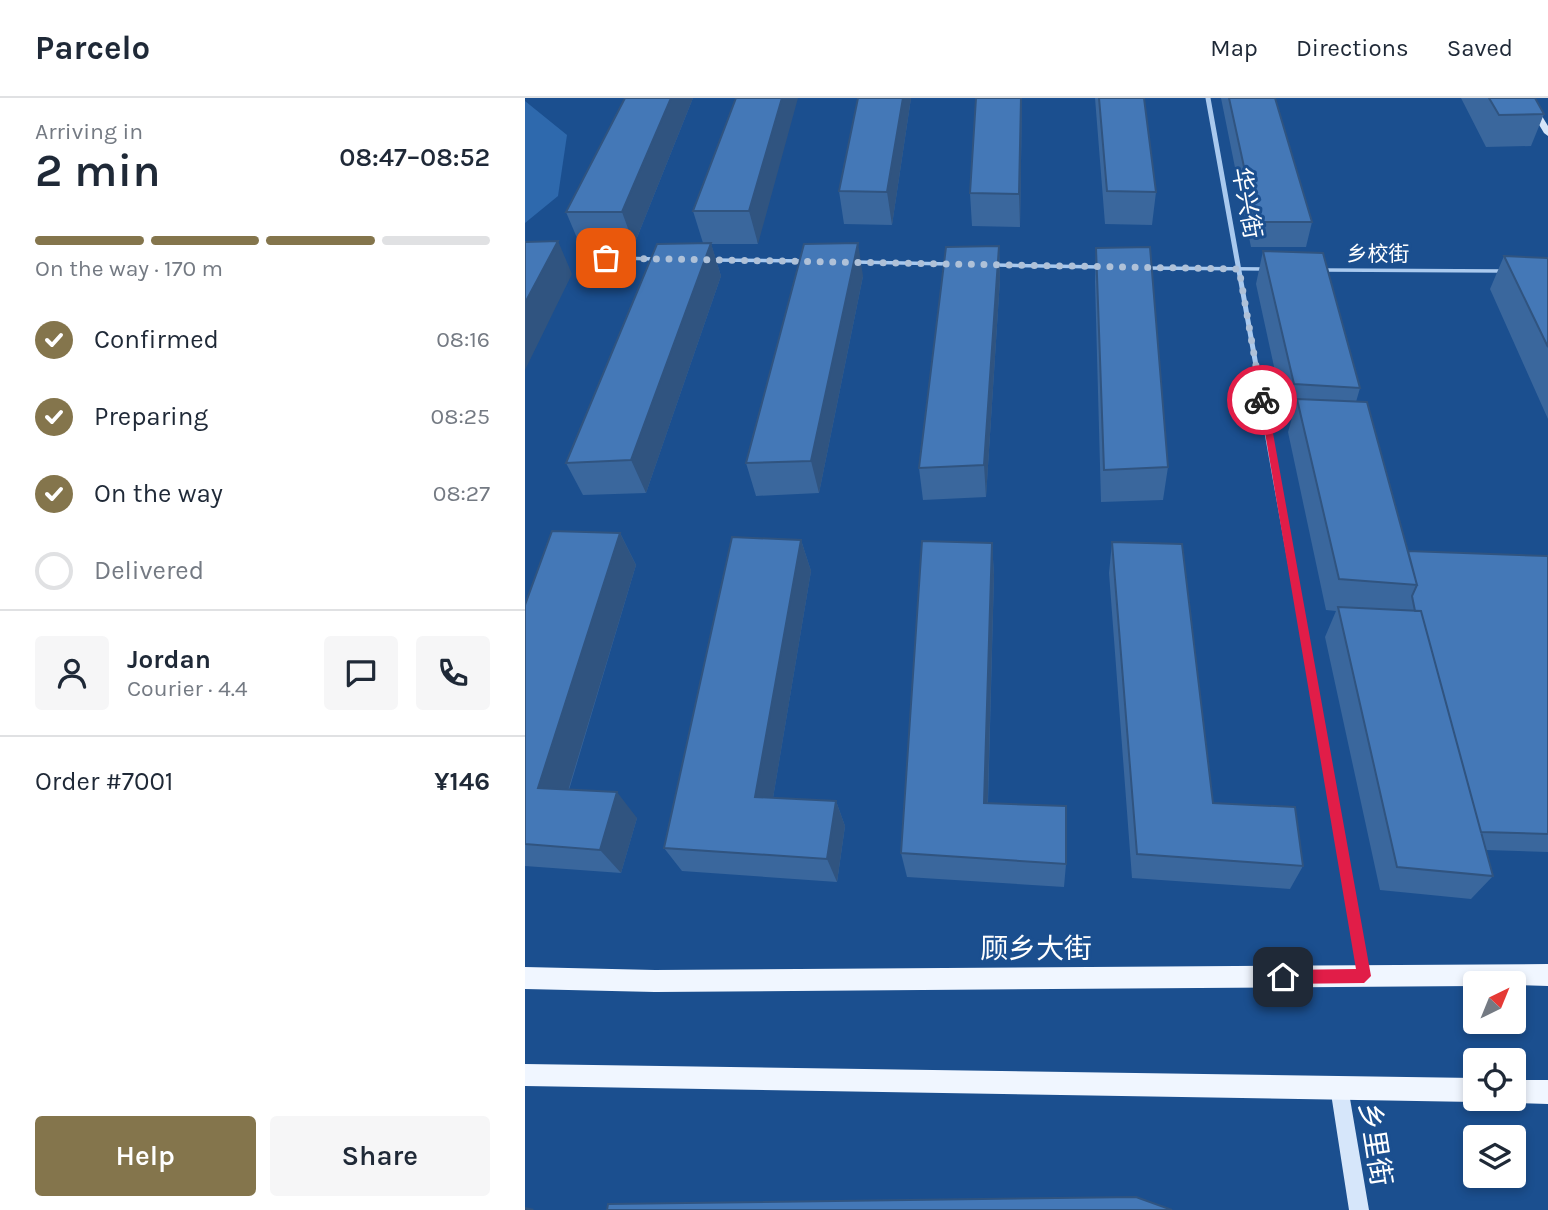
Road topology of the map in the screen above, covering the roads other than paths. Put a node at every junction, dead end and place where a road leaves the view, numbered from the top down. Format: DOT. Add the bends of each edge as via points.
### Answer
graph roads {
  1 [pos="1208,98"];
  2 [pos="1527,98"];
  3 [pos="1548,133"];
  4 [pos="578,257"];
  5 [pos="661,259"];
  6 [pos="702,260"];
  7 [pos="812,261"];
  8 [pos="853,262"];
  9 [pos="964,264"];
  10 [pos="991,265"];
  11 [pos="1101,267"];
  12 [pos="1143,268"];
  13 [pos="1239,269"];
  14 [pos="1266,270"];
  15 [pos="1319,270"];
  16 [pos="1508,271"];
  17 [pos="1548,975"];
  18 [pos="1364,976"];
  19 [pos="525,978"];
  20 [pos="525,1075"];
  21 [pos="1339,1087"];
  22 [pos="1463,1090"];
  23 [pos="1526,1091"];
  24 [pos="1548,1091"];
  25 [pos="1359,1210"];
  1 -- 13 [label="street, 华兴街"];
  2 -- 3 [label="main road"];
  4 -- 5 [label="lane"];
  6 -- 7 [label="lane"];
  8 -- 9 [label="lane"];
  10 -- 11 [label="lane"];
  12 -- 13 [label="lane"];
  13 -- 14 [label="lane"];
  13 -- 18 [label="street, 华兴街"];
  15 -- 16 [label="lane, 乡校街"];
  17 -- 18 [label="main road, 顾乡大街"];
  18 -- 19 [label="main road, 顾乡大街"];
  20 -- 21 [label="main road"];
  21 -- 22 [label="main road"];
  21 -- 25 [label="main road, 乡里街"];
  23 -- 24 [label="main road"];
}
